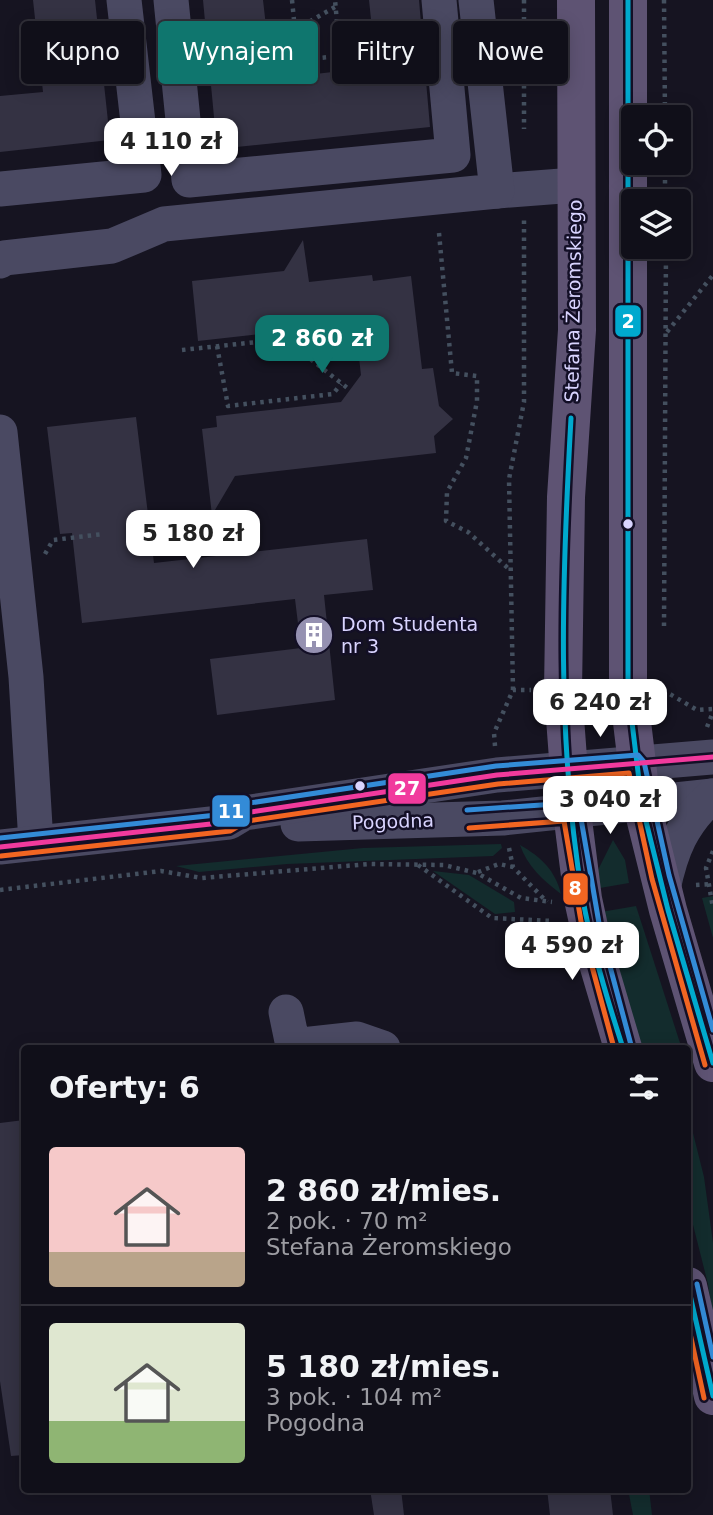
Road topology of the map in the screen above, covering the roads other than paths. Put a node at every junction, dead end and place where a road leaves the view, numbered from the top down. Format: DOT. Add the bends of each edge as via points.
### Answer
graph roads {
  1 [pos="124,0"];
  2 [pos="171,0"];
  3 [pos="439,0"];
  4 [pos="476,0"];
  5 [pos="576,0"];
  6 [pos="628,0"];
  7 [pos="575,185"];
  8 [pos="0,189"];
  9 [pos="511,190"];
  10 [pos="0,261"];
  11 [pos="0,432"];
  12 [pos="645,683"];
  13 [pos="710,758"];
  14 [pos="636,764"];
  15 [pos="568,769"];
  16 [pos="712,796"];
  17 [pos="642,804"];
  18 [pos="572,811"];
  19 [pos="229,822"];
  20 [pos="36,843"];
  21 [pos="0,847"];
  22 [pos="663,889"];
  23 [pos="286,1012"];
  24 [pos="293,1045"];
  25 [pos="304,1045"];
  26 [pos="373,1045"];
  27 [pos="621,1045"];
  28 [pos="713,1063"];
  29 [pos="691,1066"];
  30 [pos="713,1077"];
  31 [pos="691,1299"];
  32 [pos="713,1396"];
  1 -- 8 [label="street" via="144,175"];
  2 -- 3 [label="street" via="189,180 453,155"];
  4 -- 9 [label="street"];
  5 -- 7 [label="main road, Stefana Żeromskiego"];
  6 -- 12 [label="main road"];
  7 -- 9 [label="street"];
  7 -- 15 [label="main road, Stefana Żeromskiego" via="577,330 566,497 563,691"];
  9 -- 10 [label="street" via="164,225 112,246"];
  11 -- 20 [label="street" via="16,574"];
  12 -- 13 [label="street" via="639,716 657,737 681,752"];
  12 -- 14 [label="main road"];
  13 -- 14 [label="street, Pogodna"];
  14 -- 15 [label="street, Pogodna"];
  14 -- 17 [label="main road"];
  15 -- 18 [label="main road, Stefana Żeromskiego"];
  15 -- 19 [label="street, Pogodna" via="496,775 244,813"];
  16 -- 17 [label="street, Pogodna"];
  16 -- 22 [label="street" via="679,833"];
  17 -- 18 [label="street, Pogodna"];
  17 -- 22 [label="main road"];
  18 -- 19 [label="street, Pogodna" via="503,818 241,826"];
  18 -- 27 [label="main road, Stefana Żeromskiego" via="591,937"];
  19 -- 20 [label="street, Pogodna"];
  20 -- 21 [label="street, Pogodna"];
  22 -- 28 [label="main road"];
  23 -- 24 [label="street"];
  25 -- 26 [label="street" via="357,1040"];
  29 -- 30 [label="main road"];
  31 -- 32 [label="main road"];
}
